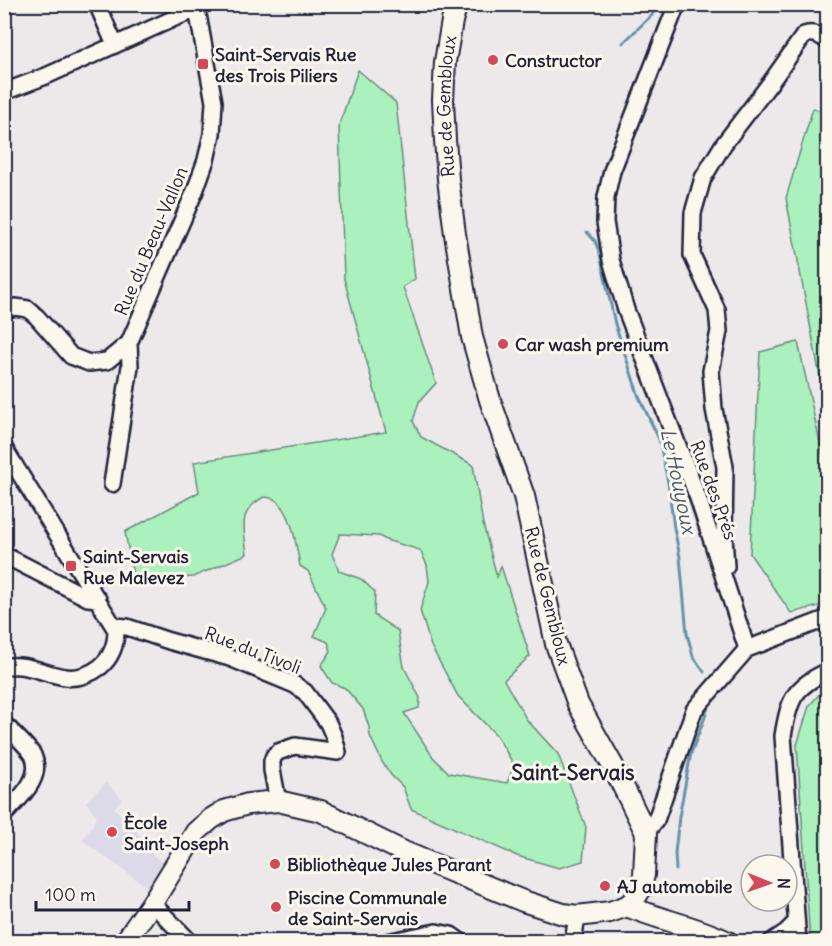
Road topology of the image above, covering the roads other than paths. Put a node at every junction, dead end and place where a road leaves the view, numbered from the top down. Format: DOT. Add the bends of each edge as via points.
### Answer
graph roads {
  1 [pos="97,4"];
  2 [pos="458,4"];
  3 [pos="677,4"];
  4 [pos="200,7"];
  5 [pos="174,11"];
  6 [pos="828,42"];
  7 [pos="115,45"];
  8 [pos="4,92"];
  9 [pos="4,310"];
  10 [pos="129,343"];
  11 [pos="4,448"];
  12 [pos="112,484"];
  13 [pos="4,555"];
  14 [pos="729,593"];
  15 [pos="98,599"];
  16 [pos="828,618"];
  17 [pos="115,626"];
  18 [pos="747,649"];
  19 [pos="4,667"];
  20 [pos="828,671"];
  21 [pos="4,724"];
  22 [pos="278,801"];
  23 [pos="4,816"];
  24 [pos="646,833"];
  25 [pos="152,903"];
  26 [pos="627,906"];
  27 [pos="577,916"];
  28 [pos="796,922"];
  29 [pos="387,941"];
  30 [pos="125,942"];
  31 [pos="190,942"];
  32 [pos="461,942"];
  33 [pos="573,942"];
  34 [pos="728,942"];
  35 [pos="771,942"];
  36 [pos="798,942"];
  1 -- 7 [label="street"];
  2 -- 24 [label="main road, Rue de Gembloux" via="445,62 443,100 448,179 472,337 492,408 524,496 556,644 578,704"];
  3 -- 14 [label="street, Rue des Prés" via="612,171 605,222 626,310 698,498"];
  4 -- 5 [label="street"];
  4 -- 10 [label="street, Rue du Beau-Vallon" via="214,102 212,134 195,191"];
  5 -- 7 [label="street"];
  6 -- 14 [label="street" via="814,33 804,36 723,145 704,178 693,213 692,255 717,309 719,331 711,371 724,467"];
  7 -- 8 [label="street"];
  9 -- 10 [label="street, Rue du Beau-Vallon" via="28,309 71,356 89,363 107,362"];
  10 -- 12 [label="street" via="130,366"];
  11 -- 15 [label="street"];
  13 -- 15 [label="street" via="88,598"];
  14 -- 18 [label="street, Rue des Prés"];
  15 -- 17 [label="street"];
  16 -- 18 [label="street"];
  17 -- 19 [label="street" via="113,652 102,665 84,676 65,677 15,665"];
  17 -- 22 [label="street, Rue du Tivoli" via="230,658 305,692 328,723 338,752 295,746 278,752 272,770"];
  18 -- 24 [label="street" via="694,710 656,820"];
  20 -- 28 [label="street" via="801,686 786,716 783,736"];
  21 -- 23 [label="street" via="32,754 35,766 31,783"];
  22 -- 25 [label="main road" via="224,811 202,826"];
  22 -- 27 [label="main road" via="321,811 415,857 523,901"];
  24 -- 26 [label="main road, Rue de Gembloux" via="644,875 637,896"];
  25 -- 30 [label="main road"];
  25 -- 31 [label="street"];
  26 -- 27 [label="main road"];
  26 -- 34 [label="main road"];
  27 -- 33 [label="street"];
  28 -- 35 [label="street"];
  28 -- 36 [label="street"];
  29 -- 32 [label="street" via="436,932"];
}
